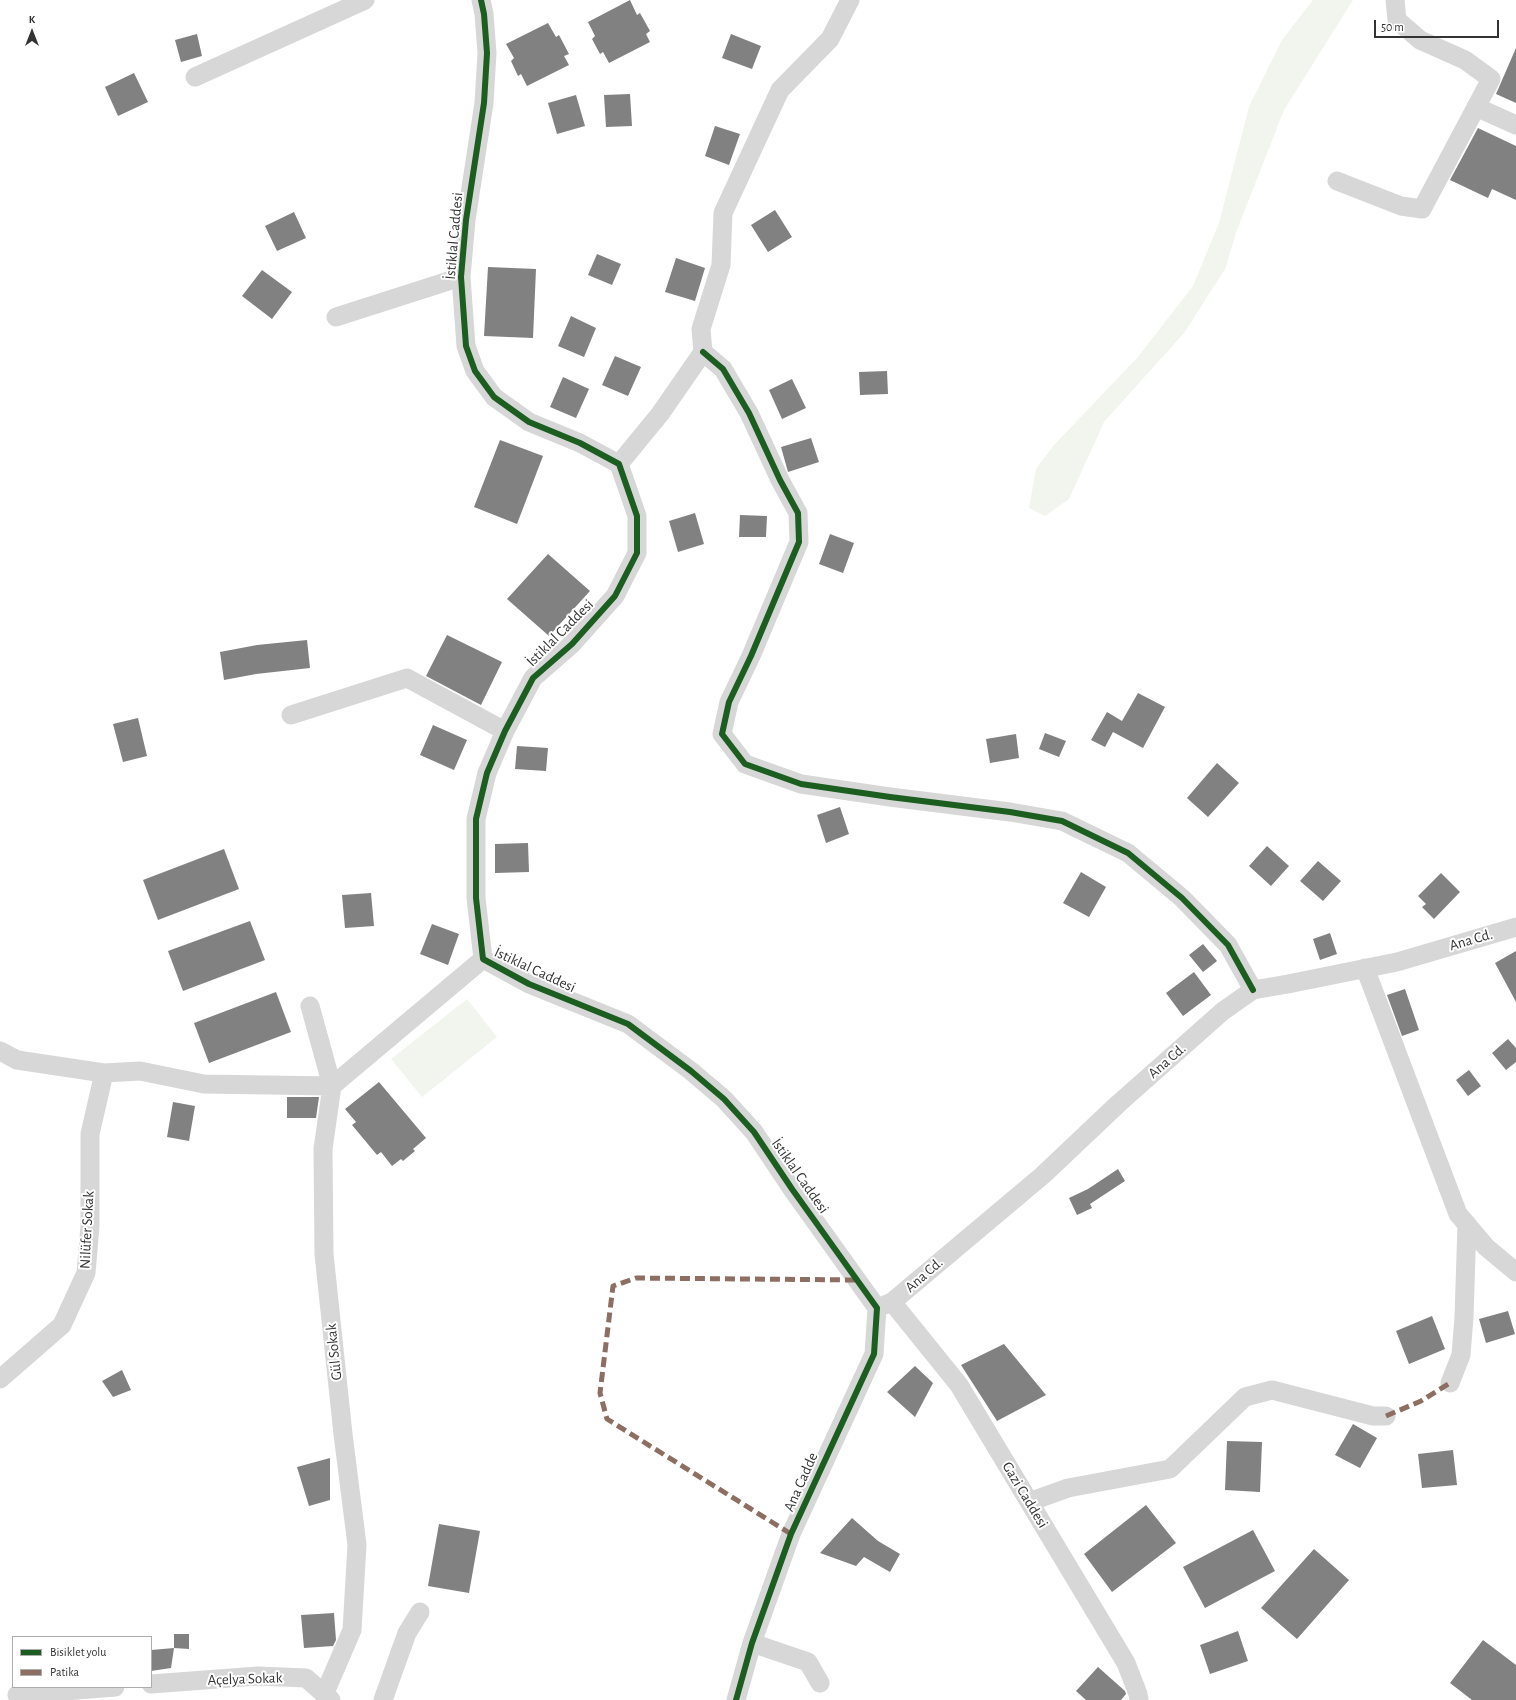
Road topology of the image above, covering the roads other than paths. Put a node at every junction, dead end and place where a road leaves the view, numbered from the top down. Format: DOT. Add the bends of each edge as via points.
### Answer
graph roads {
  1 [pos="365,0"];
  2 [pos="481,0"];
  3 [pos="850,0"];
  4 [pos="1395,0"];
  5 [pos="195,77"];
  6 [pos="1476,107"];
  7 [pos="1516,125"];
  8 [pos="1336,181"];
  9 [pos="461,277"];
  10 [pos="336,317"];
  11 [pos="703,352"];
  12 [pos="619,464"];
  13 [pos="291,715"];
  14 [pos="505,731"];
  15 [pos="1516,927"];
  16 [pos="483,960"];
  17 [pos="1365,968"];
  18 [pos="1252,990"];
  19 [pos="310,1006"];
  20 [pos="0,1051"];
  21 [pos="104,1073"];
  22 [pos="332,1086"];
  23 [pos="1467,1224"];
  24 [pos="1516,1272"];
  25 [pos="884,1305"];
  26 [pos="0,1379"];
  27 [pos="1450,1383"];
  28 [pos="1386,1416"];
  29 [pos="1030,1502"];
  30 [pos="420,1612"];
  31 [pos="752,1643"];
  32 [pos="820,1683"];
  33 [pos="152,1684"];
  34 [pos="103,1688"];
  35 [pos="17,1695"];
  36 [pos="328,1697"];
  37 [pos="383,1700"];
  38 [pos="736,1700"];
  39 [pos="1139,1700"];
  1 -- 5 [label="street"];
  2 -- 9 [label="street, İstiklal Caddesi" via="486,53 484,103 466,220"];
  3 -- 11 [label="street" via="830,39 780,90 723,213 721,264 701,329"];
  4 -- 6 [label="street" via="1397,20 1420,40 1465,60 1491,78"];
  6 -- 7 [label="street"];
  6 -- 8 [label="street" via="1422,208 1401,206"];
  9 -- 10 [label="street"];
  9 -- 12 [label="street, İstiklal Caddesi" via="466,346 475,371 494,397 528,422 580,443"];
  11 -- 12 [label="street" via="660,414"];
  11 -- 18 [label="street" via="723,370 750,413 798,513 799,542 729,702 722,734 745,764 801,784 1062,820 1128,853 1182,898 1228,945"];
  12 -- 14 [label="street, İstiklal Caddesi" via="637,516 637,553 615,596 572,644 533,678"];
  13 -- 14 [label="street" via="407,678"];
  14 -- 16 [label="street, İstiklal Caddesi" via="487,773 476,819 476,898"];
  15 -- 17 [label="street, Ana Cd." via="1397,962"];
  16 -- 22 [label="street"];
  16 -- 25 [label="street, İstiklal Caddesi" via="529,984 628,1024 724,1099 754,1132 858,1280"];
  17 -- 18 [label="street, Ana Cd."];
  17 -- 23 [label="street" via="1446,1184 1458,1214"];
  18 -- 25 [label="street, Ana Cd." via="1223,1011 1043,1175"];
  19 -- 22 [label="street, Gül Sokak"];
  20 -- 21 [label="street" via="17,1060"];
  21 -- 22 [label="street" via="140,1071 204,1084"];
  21 -- 26 [label="street, Nilüfer Sokak" via="90,1134 90,1226 86,1273 62,1325"];
  22 -- 36 [label="street, Gül Sokak" via="323,1149 324,1254 357,1545 352,1630"];
  23 -- 24 [label="street" via="1486,1247"];
  23 -- 27 [label="street" via="1461,1355"];
  25 -- 29 [label="street, Gazi Caddesi" via="959,1386"];
  25 -- 31 [label="street, Ana Cadde" via="874,1354 792,1534"];
  28 -- 29 [label="street" via="1373,1416 1272,1390 1245,1397 1170,1469 1068,1488"];
  29 -- 39 [label="street, Gazi Caddesi" via="1126,1663"];
  30 -- 37 [label="street" via="407,1633"];
  31 -- 32 [label="street" via="808,1662"];
  31 -- 38 [label="street, Ana Cadde"];
  33 -- 36 [label="street, Açelya Sokak" via="258,1676 306,1678"];
  34 -- 35 [label="street"];
}
